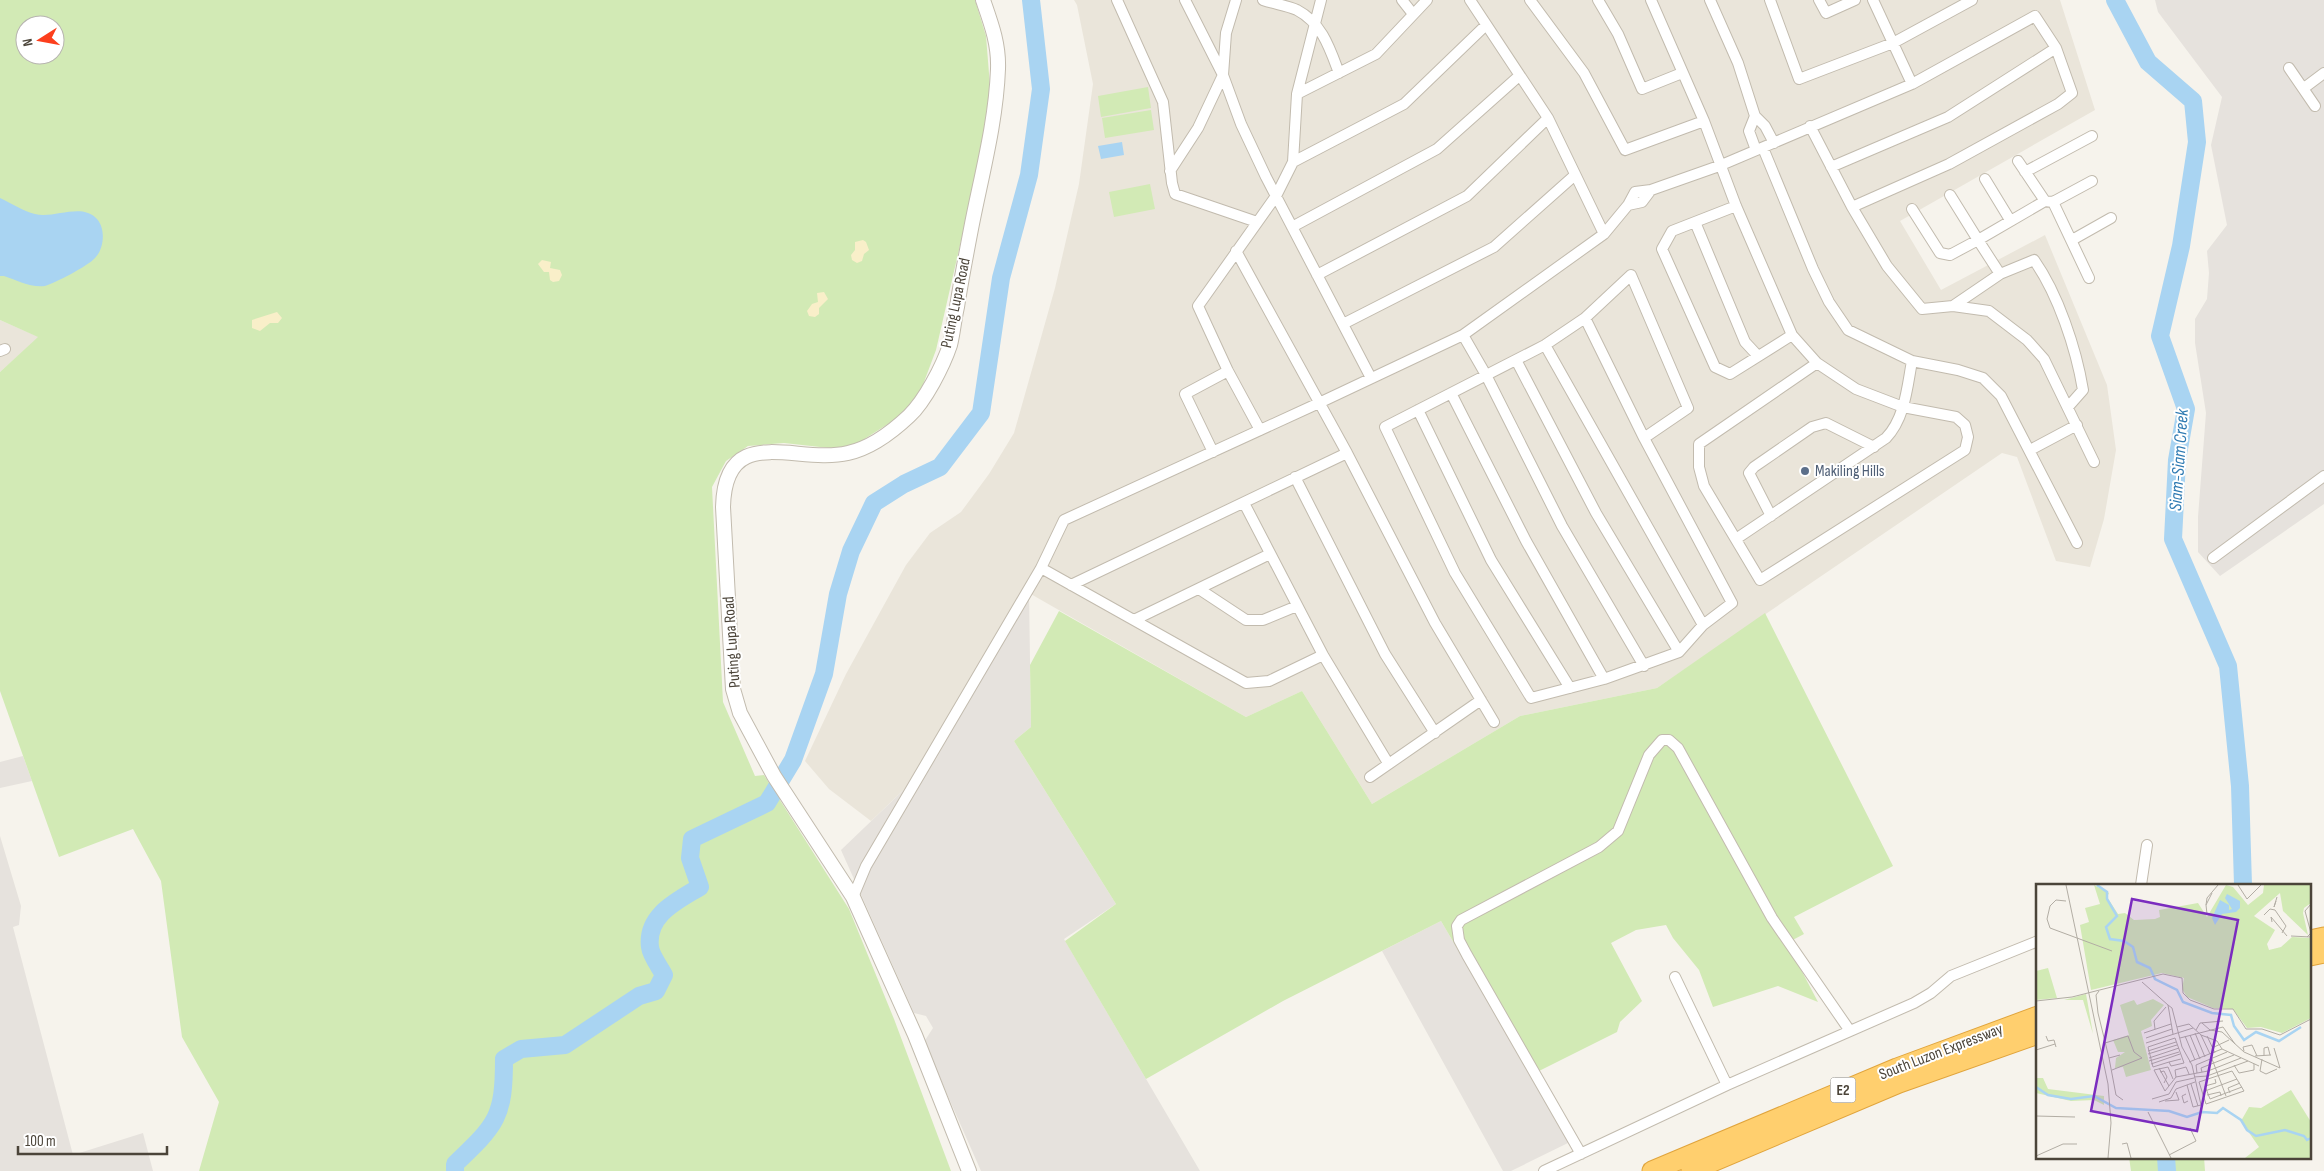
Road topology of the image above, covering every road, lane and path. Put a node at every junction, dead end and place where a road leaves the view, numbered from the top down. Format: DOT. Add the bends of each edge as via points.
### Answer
graph roads {
  1 [pos="983,0"];
  2 [pos="1117,0"];
  3 [pos="1185,0"];
  4 [pos="1236,0"];
  5 [pos="1263,0"];
  6 [pos="1321,0"];
  7 [pos="1402,0"];
  8 [pos="1427,0"];
  9 [pos="1470,0"];
  10 [pos="1530,0"];
  11 [pos="1598,0"];
  12 [pos="1651,0"];
  13 [pos="1710,0"];
  14 [pos="1770,0"];
  15 [pos="1819,0"];
  16 [pos="1855,0"];
  17 [pos="1873,0"];
  18 [pos="1972,0"];
  19 [pos="1413,14"];
  20 [pos="1315,23"];
  21 [pos="1486,25"];
  22 [pos="1893,43"];
  23 [pos="2056,48"];
  24 [pos="2289,68"];
  25 [pos="1339,73"];
  26 [pos="1682,73"];
  27 [pos="2324,73"];
  28 [pos="1223,74"];
  29 [pos="1519,76"];
  30 [pos="1912,84"];
  31 [pos="2304,88"];
  32 [pos="1297,94"];
  33 [pos="2315,106"];
  34 [pos="1754,116"];
  35 [pos="1548,118"];
  36 [pos="1704,121"];
  37 [pos="1810,126"];
  38 [pos="2092,136"];
  39 [pos="1774,143"];
  40 [pos="1760,149"];
  41 [pos="2018,161"];
  42 [pos="1293,162"];
  43 [pos="1719,166"];
  44 [pos="1831,167"];
  45 [pos="1170,171"];
  46 [pos="2026,172"];
  47 [pos="1575,175"];
  48 [pos="1985,179"];
  49 [pos="2092,181"];
  50 [pos="1950,195"];
  51 [pos="1276,196"];
  52 [pos="2049,202"];
  53 [pos="1736,206"];
  54 [pos="1852,207"];
  55 [pos="1912,209"];
  56 [pos="2111,218"];
  57 [pos="2010,220"];
  58 [pos="1257,222"];
  59 [pos="1695,222"];
  60 [pos="1292,227"];
  61 [pos="1604,234"];
  62 [pos="1978,240"];
  63 [pos="2072,240"];
  64 [pos="1236,251"];
  65 [pos="2000,274"];
  66 [pos="1317,275"];
  67 [pos="2089,278"];
  68 [pos="1952,306"];
  69 [pos="1585,318"];
  70 [pos="1343,324"];
  71 [pos="1463,334"];
  72 [pos="1792,335"];
  73 [pos="1545,345"];
  74 [pos="1758,356"];
  75 [pos="1516,360"];
  76 [pos="1912,361"];
  77 [pos="1817,363"];
  78 [pos="1228,371"];
  79 [pos="1486,375"];
  80 [pos="1371,378"];
  81 [pos="1451,393"];
  82 [pos="1319,403"];
  83 [pos="1903,407"];
  84 [pos="2068,407"];
  85 [pos="1418,410"];
  86 [pos="2077,425"];
  87 [pos="1260,430"];
  88 [pos="1644,438"];
  89 [pos="1874,447"];
  90 [pos="2030,450"];
  91 [pos="1213,452"];
  92 [pos="1347,453"];
  93 [pos="2094,462"];
  94 [pos="2324,476"];
  95 [pos="1296,477"];
  96 [pos="1244,503"];
  97 [pos="1771,516"];
  98 [pos="1736,539"];
  99 [pos="2077,542"];
  100 [pos="1270,554"];
  101 [pos="2213,558"];
  102 [pos="1041,568"];
  103 [pos="1071,585"];
  104 [pos="1199,590"];
  105 [pos="1297,606"];
  106 [pos="1134,620"];
  107 [pos="1703,625"];
  108 [pos="1679,652"];
  109 [pos="1323,655"];
  110 [pos="1644,666"];
  111 [pos="1604,679"];
  112 [pos="1570,688"];
  113 [pos="1481,700"];
  114 [pos="1494,722"];
  115 [pos="1435,733"];
  116 [pos="1388,763"];
  117 [pos="1370,777"];
  118 [pos="2147,845"];
  119 [pos="2141,884"];
  120 [pos="854,897"];
  121 [pos="2036,942"];
  122 [pos="1675,977"];
  123 [pos="2036,1017"];
  124 [pos="1850,1031"];
  125 [pos="2036,1035"];
  126 [pos="1727,1085"];
  127 [pos="1581,1154"];
  128 [pos="969,1171"];
  129 [pos="1544,1171"];
  130 [pos="1652,1171"];
  131 [pos="1691,1171"];
  1 -- 120 [label="street, Puting Lupa Road" via="997,40 998,69 993,113 950,345 932,384 911,414 888,434 865,447 832,455 767,450 747,455 736,463 723,489 733,689 740,713 788,799"];
  2 -- 45 [label="street" via="1163,102"];
  3 -- 28 [label="street"];
  4 -- 28 [label="street" via="1226,33"];
  5 -- 20 [label="street" via="1296,10"];
  6 -- 20 [label="street"];
  7 -- 19 [label="street"];
  8 -- 19 [label="street"];
  9 -- 21 [label="street"];
  10 -- 36 [label="street" via="1584,73 1625,150"];
  11 -- 26 [label="street" via="1618,34 1642,89"];
  12 -- 26 [label="street"];
  13 -- 34 [label="street" via="1738,63"];
  14 -- 22 [label="street" via="1799,79"];
  15 -- 16 [label="street" via="1826,13"];
  17 -- 22 [label="street"];
  18 -- 22 [label="street"];
  19 -- 25 [label="street" via="1376,54"];
  20 -- 25 [label="street" via="1329,45"];
  20 -- 32 [label="street"];
  21 -- 29 [label="street"];
  21 -- 42 [label="street" via="1404,104"];
  22 -- 30 [label="street"];
  23 -- 30 [label="street" via="2035,16"];
  23 -- 44 [label="street" via="1948,117"];
  23 -- 54 [label="street" via="2072,93 2058,104 1949,164"];
  24 -- 31 [label="street"];
  25 -- 32 [label="street"];
  26 -- 36 [label="street"];
  27 -- 31 [label="street"];
  28 -- 45 [label="street" via="1198,128"];
  28 -- 51 [label="street" via="1241,124"];
  29 -- 35 [label="street"];
  29 -- 60 [label="street" via="1437,149"];
  30 -- 37 [label="street"];
  31 -- 33 [label="street"];
  32 -- 42 [label="street"];
  34 -- 39 [label="street" via="1765,126"];
  34 -- 40 [label="street" via="1749,131"];
  35 -- 47 [label="street"];
  35 -- 66 [label="street" via="1467,196"];
  36 -- 43 [label="street"];
  37 -- 39 [label="street"];
  37 -- 44 [label="street"];
  38 -- 46 [label="street"];
  39 -- 40 [label="street"];
  40 -- 43 [label="street"];
  40 -- 76 [label="street" via="1813,269 1848,330"];
  41 -- 46 [label="street"];
  42 -- 51 [label="street"];
  43 -- 53 [label="street"];
  43 -- 61 [label="street" via="1651,190 1635,192"];
  44 -- 54 [label="street"];
  45 -- 58 [label="street" via="1175,194"];
  46 -- 52 [label="street"];
  47 -- 61 [label="street"];
  47 -- 70 [label="street" via="1494,247"];
  48 -- 57 [label="street"];
  49 -- 52 [label="street"];
  50 -- 62 [label="street"];
  51 -- 58 [label="street"];
  51 -- 60 [label="street"];
  52 -- 57 [label="street"];
  52 -- 63 [label="street"];
  53 -- 59 [label="street"];
  53 -- 72 [label="street"];
  54 -- 68 [label="street" via="1887,266 1922,310"];
  55 -- 62 [label="street" via="1945,256"];
  56 -- 63 [label="street"];
  57 -- 62 [label="street"];
  58 -- 64 [label="street"];
  59 -- 74 [label="street" via="1745,342"];
  59 -- 74 [label="street" via="1672,231 1662,249 1715,367 1730,374"];
  60 -- 66 [label="street"];
  61 -- 71 [label="street"];
  62 -- 65 [label="street"];
  63 -- 67 [label="street"];
  64 -- 78 [label="street" via="1198,306"];
  64 -- 82 [label="street"];
  65 -- 68 [label="street"];
  65 -- 84 [label="street" via="2034,260 2045,276 2078,358 2083,390"];
  66 -- 70 [label="street"];
  68 -- 84 [label="street" via="1989,311 2027,340 2044,359"];
  69 -- 73 [label="street"];
  69 -- 88 [label="street"];
  69 -- 88 [label="street" via="1631,275 1688,408"];
  70 -- 80 [label="street"];
  71 -- 79 [label="street"];
  71 -- 80 [label="street"];
  72 -- 74 [label="street"];
  72 -- 77 [label="street"];
  73 -- 75 [label="street"];
  73 -- 107 [label="street"];
  75 -- 79 [label="street"];
  75 -- 108 [label="street" via="1596,513"];
  76 -- 83 [label="street"];
  76 -- 90 [label="street" via="1983,378 2001,396"];
  77 -- 83 [label="street" via="1856,389"];
  77 -- 98 [label="street" via="1700,444 1699,467 1704,486"];
  78 -- 87 [label="street"];
  78 -- 91 [label="street" via="1185,394"];
  79 -- 81 [label="street"];
  79 -- 110 [label="street" via="1562,526"];
  80 -- 82 [label="street"];
  81 -- 85 [label="street"];
  81 -- 111 [label="street" via="1526,541"];
  82 -- 87 [label="street"];
  82 -- 92 [label="street"];
  83 -- 89 [label="street" via="1896,428"];
  83 -- 98 [label="street" via="1956,417 1965,425 1968,436 1965,450 1760,580"];
  84 -- 86 [label="street"];
  85 -- 112 [label="street" via="1491,560"];
  85 -- 112 [label="street" via="1385,427 1455,573 1531,698"];
  86 -- 90 [label="street"];
  86 -- 93 [label="street"];
  87 -- 91 [label="street"];
  88 -- 107 [label="street" via="1732,604"];
  89 -- 97 [label="street"];
  89 -- 97 [label="street" via="1826,423 1812,427 1749,473"];
  90 -- 99 [label="street"];
  91 -- 102 [label="street" via="1064,520"];
  92 -- 95 [label="street"];
  92 -- 113 [label="street" via="1435,623"];
  94 -- 101 [label="street"];
  95 -- 96 [label="street"];
  95 -- 115 [label="street" via="1385,654"];
  96 -- 100 [label="street"];
  96 -- 103 [label="street"];
  97 -- 98 [label="street"];
  100 -- 104 [label="street"];
  100 -- 105 [label="street"];
  102 -- 103 [label="street"];
  102 -- 120 [label="street" via="866,866"];
  103 -- 106 [label="street"];
  104 -- 105 [label="street" via="1246,620 1263,620"];
  104 -- 106 [label="street"];
  105 -- 109 [label="street"];
  106 -- 109 [label="street" via="1246,683 1269,681"];
  107 -- 108 [label="street"];
  108 -- 110 [label="street"];
  109 -- 116 [label="street"];
  110 -- 111 [label="street"];
  111 -- 112 [label="street"];
  113 -- 114 [label="street"];
  113 -- 115 [label="street"];
  115 -- 116 [label="street"];
  116 -- 117 [label="street"];
  118 -- 119 [label="street"];
  120 -- 128 [label="street, Puting Lupa Road"];
  121 -- 124 [label="street" via="1951,976 1914,1003"];
  122 -- 126 [label="street"];
  123 -- 130 [label="highway, South Luzon Expressway / E2" via="1897,1068"];
  124 -- 126 [label="street"];
  124 -- 127 [label="street" via="1772,918 1678,748 1669,740 1662,740 1649,755 1618,831 1599,846 1461,920 1457,926 1459,940 1467,955"];
  125 -- 131 [label="highway, South Luzon Expressway / E2" via="1899,1084"];
  126 -- 127 [label="street"];
  127 -- 129 [label="street"];
}
